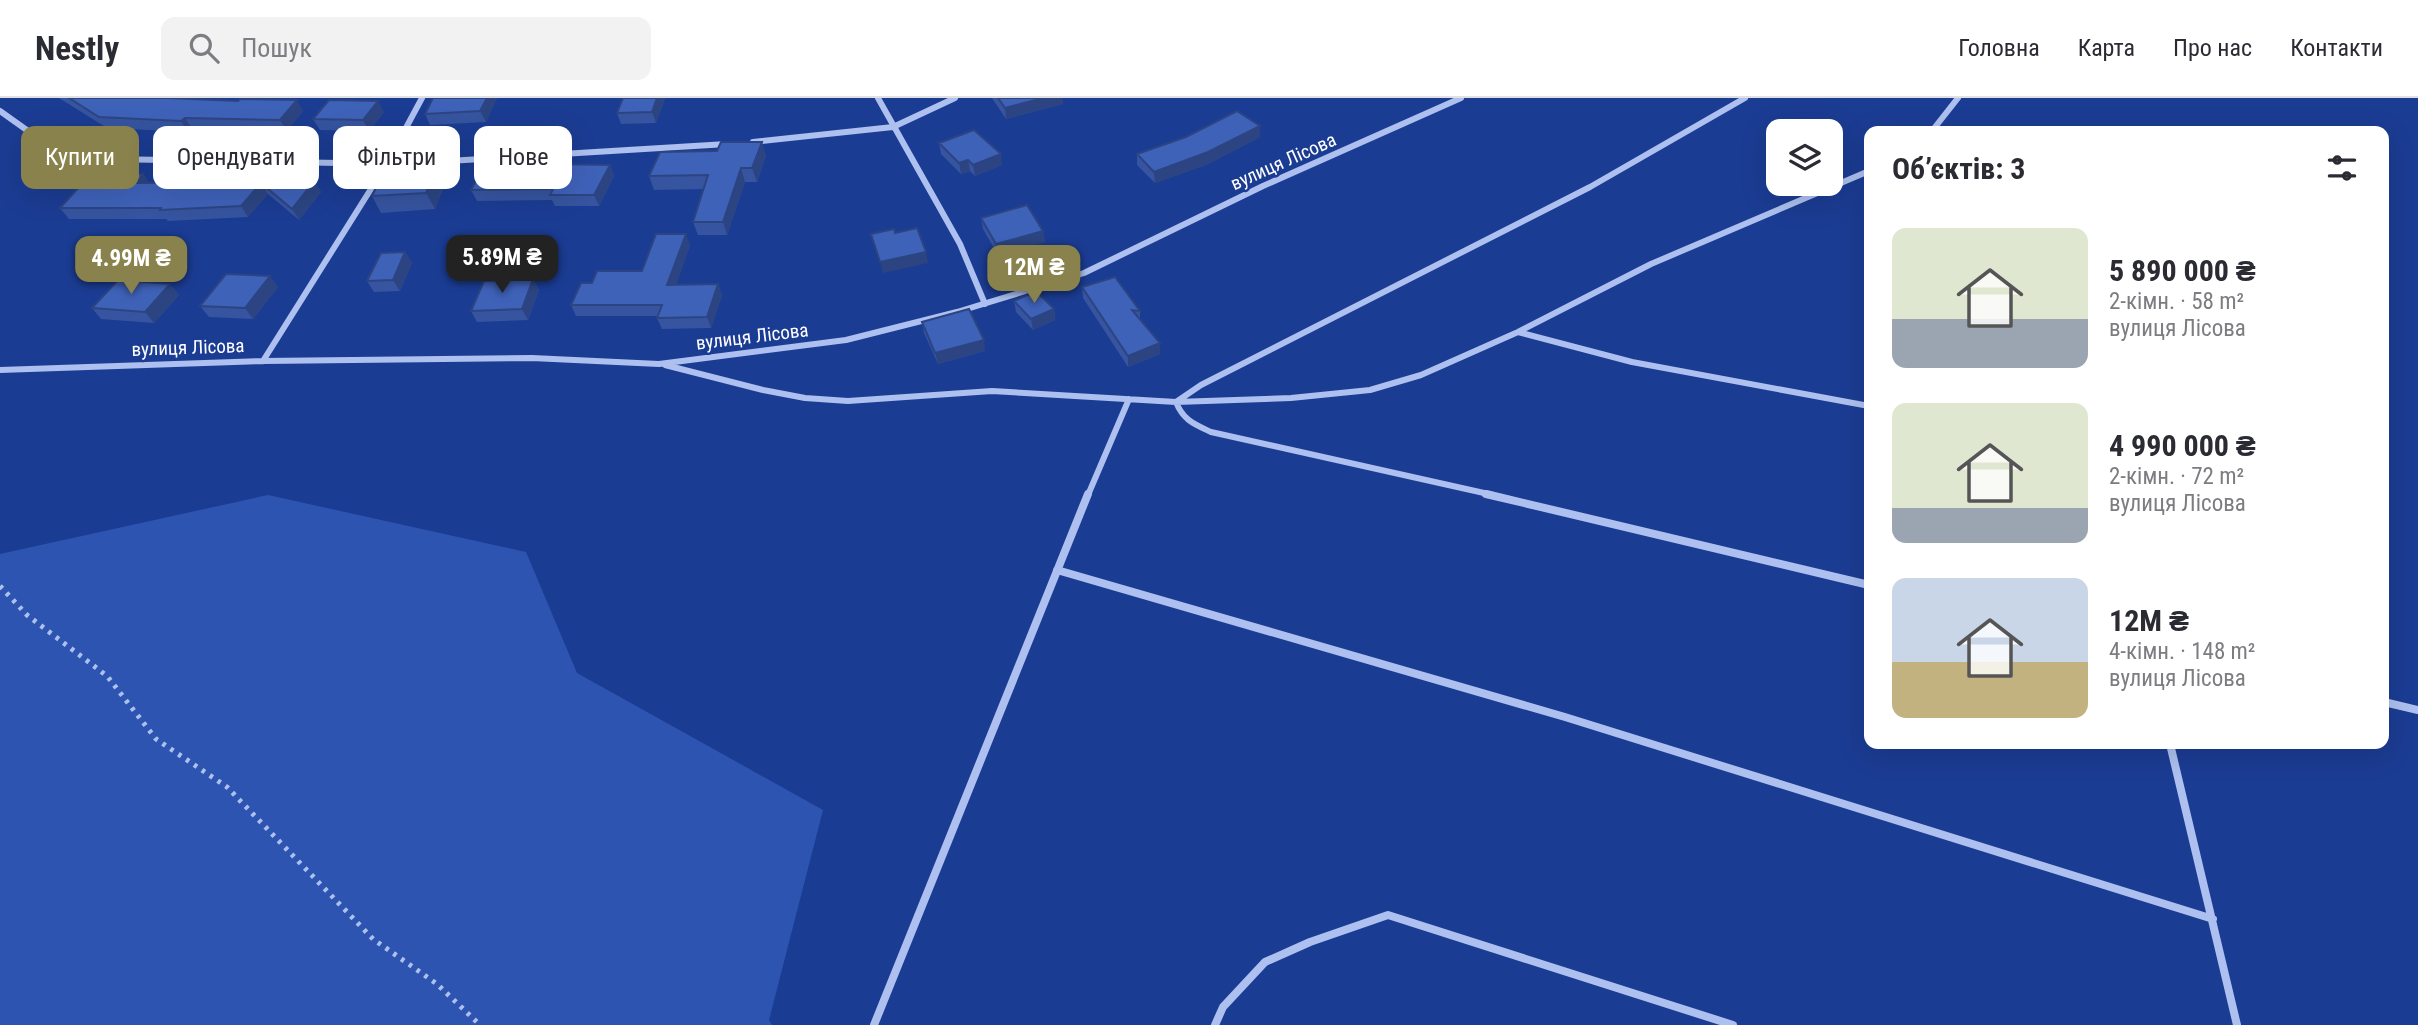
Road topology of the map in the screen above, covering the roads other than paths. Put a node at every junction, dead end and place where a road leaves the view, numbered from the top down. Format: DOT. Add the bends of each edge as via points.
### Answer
graph roads {
  1 [pos="422,98"];
  2 [pos="878,98"];
  3 [pos="955,98"];
  4 [pos="1461,98"];
  5 [pos="1745,98"];
  6 [pos="1958,98"];
  7 [pos="0,111"];
  8 [pos="407,126"];
  9 [pos="1936,126"];
  10 [pos="893,127"];
  11 [pos="743,143"];
  12 [pos="730,144"];
  13 [pos="460,161"];
  14 [pos="333,164"];
  15 [pos="1864,174"];
  16 [pos="371,189"];
  17 [pos="985,304"];
  18 [pos="1518,332"];
  19 [pos="263,360"];
  20 [pos="659,364"];
  21 [pos="0,370"];
  22 [pos="1129,399"];
  23 [pos="1176,402"];
  24 [pos="1864,405"];
  25 [pos="1057,570"];
  26 [pos="1864,585"];
  27 [pos="2389,703"];
  28 [pos="2418,710"];
  29 [pos="2171,749"];
  30 [pos="2213,919"];
  31 [pos="874,1025"];
  32 [pos="1215,1025"];
  33 [pos="1732,1025"];
  34 [pos="2237,1025"];
  1 -- 8 [label="street"];
  2 -- 10 [label="street"];
  3 -- 10 [label="street"];
  4 -- 17 [label="street, вулиця Лісова" via="1263,186 1084,273"];
  5 -- 23 [label="street" via="1590,187 1201,385"];
  6 -- 9 [label="street"];
  7 -- 14 [label="street" via="51,149 67,155"];
  10 -- 11 [label="street"];
  10 -- 17 [label="street" via="960,244"];
  12 -- 13 [label="street"];
  15 -- 18 [label="street" via="1650,264"];
  16 -- 19 [label="street"];
  17 -- 20 [label="street, вулиця Лісова" via="846,340"];
  18 -- 23 [label="street" via="1421,375 1370,390"];
  18 -- 24 [label="street" via="1632,362"];
  19 -- 20 [label="street, вулиця Лісова" via="532,358"];
  19 -- 21 [label="street, вулиця Лісова"];
  20 -- 22 [label="street" via="805,398 848,401 992,391"];
  22 -- 23 [label="street"];
  22 -- 25 [label="street"];
  23 -- 26 [label="street" via="1189,422 1211,432"];
  25 -- 30 [label="street" via="1565,717"];
  25 -- 31 [label="street"];
  27 -- 28 [label="street"];
  29 -- 30 [label="street"];
  30 -- 34 [label="street"];
  32 -- 33 [label="street" via="1223,1007 1265,962 1388,915"];
}
